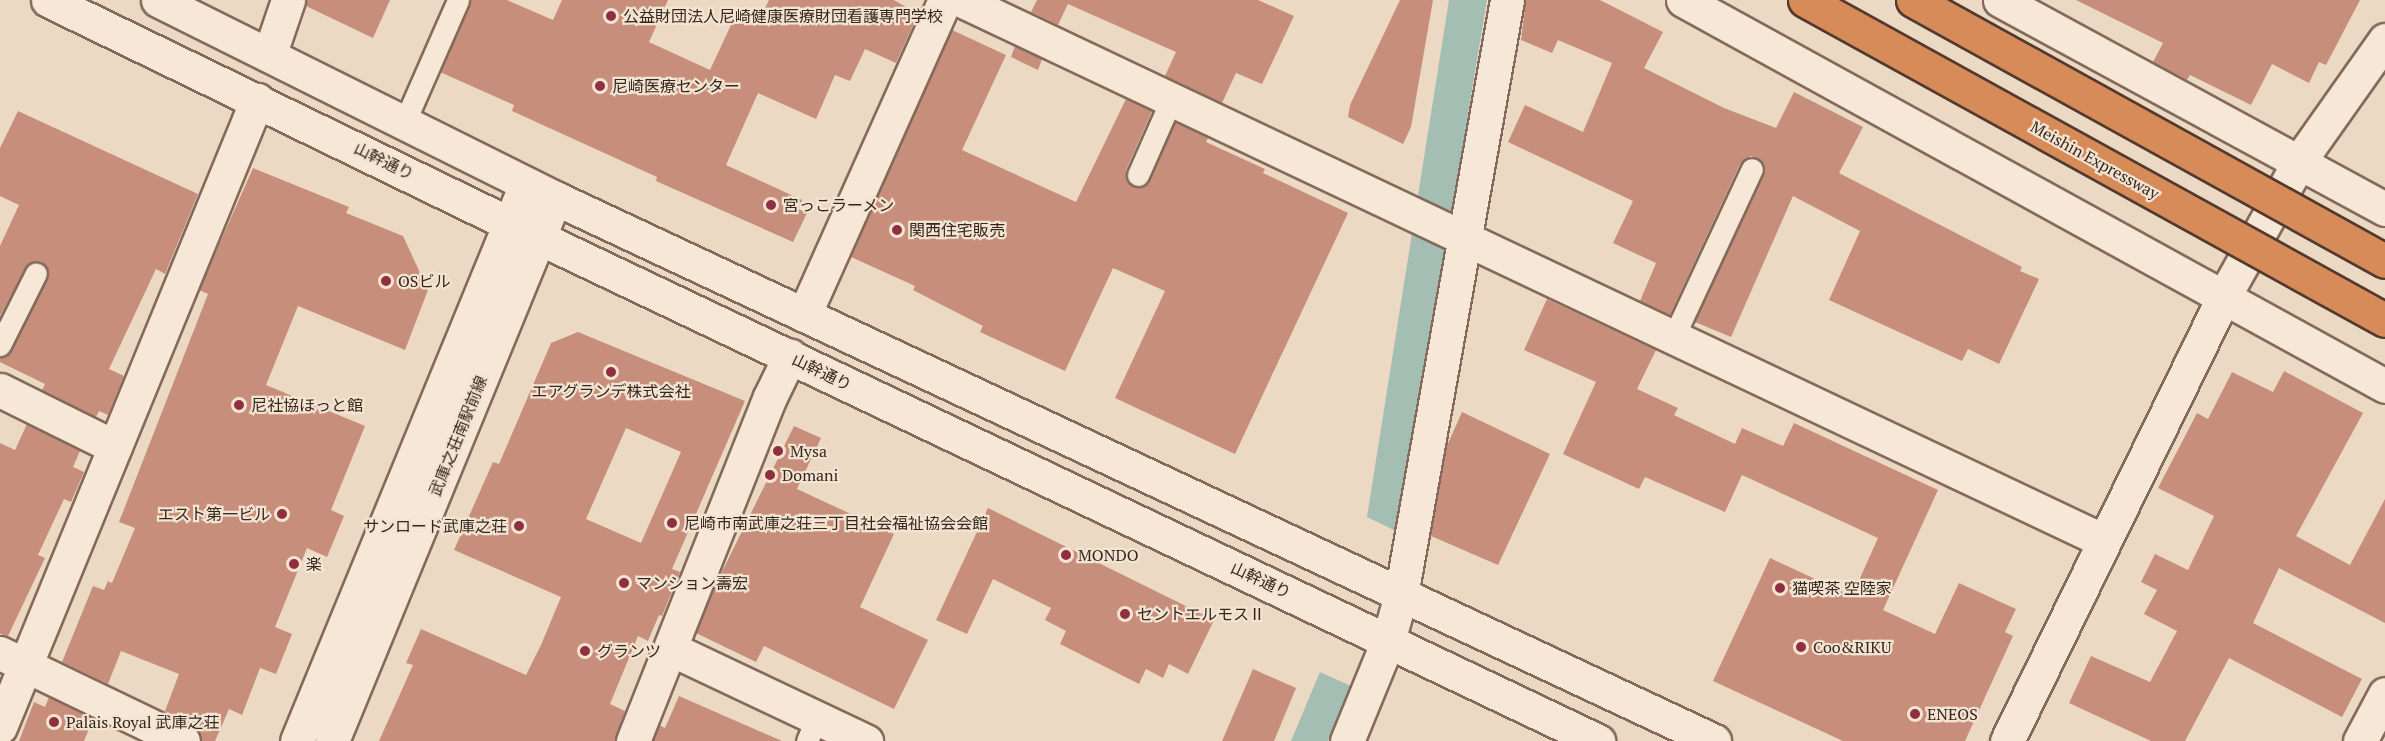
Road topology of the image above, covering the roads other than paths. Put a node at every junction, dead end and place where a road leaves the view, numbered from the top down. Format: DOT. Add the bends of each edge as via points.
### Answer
graph roads {
  1 [pos="48,0"];
  2 [pos="158,0"];
  3 [pos="288,0"];
  4 [pos="458,0"];
  5 [pos="945,0"];
  6 [pos="961,0"];
  7 [pos="1507,0"];
  8 [pos="1683,0"];
  9 [pos="1805,0"];
  10 [pos="1914,0"];
  11 [pos="2000,0"];
  12 [pos="2385,40"];
  13 [pos="270,53"];
  14 [pos="1172,98"];
  15 [pos="257,100"];
  16 [pos="405,121"];
  17 [pos="2301,160"];
  18 [pos="1752,169"];
  19 [pos="1138,175"];
  20 [pos="526,184"];
  21 [pos="555,198"];
  22 [pos="2385,209"];
  23 [pos="510,224"];
  24 [pos="1459,233"];
  25 [pos="539,238"];
  26 [pos="2385,261"];
  27 [pos="36,273"];
  28 [pos="2223,298"];
  29 [pos="804,315"];
  30 [pos="2385,320"];
  31 [pos="1674,336"];
  32 [pos="0,345"];
  33 [pos="790,356"];
  34 [pos="2385,386"];
  35 [pos="0,390"];
  36 [pos="115,447"];
  37 [pos="2102,540"];
  38 [pos="1401,595"];
  39 [pos="1388,641"];
  40 [pos="671,649"];
  41 [pos="13,659"];
  42 [pos="2385,694"];
  43 [pos="0,727"];
  44 [pos="812,729"];
  45 [pos="183,741"];
  46 [pos="297,741"];
  47 [pos="332,741"];
  48 [pos="633,741"];
  49 [pos="866,741"];
  50 [pos="1347,741"];
  51 [pos="1598,741"];
  52 [pos="1714,741"];
  53 [pos="2007,741"];
  54 [pos="2360,741"];
  1 -- 15 [label="street, 山幹通り"];
  2 -- 13 [label="street"];
  3 -- 13 [label="street"];
  4 -- 16 [label="lane"];
  5 -- 29 [label="street"];
  6 -- 14 [label="street"];
  7 -- 24 [label="street"];
  8 -- 28 [label="street"];
  9 -- 30 [label="highway, Meishin Expressway, bridge"];
  10 -- 26 [label="highway, bridge"];
  11 -- 17 [label="street" via="2144,80"];
  12 -- 17 [label="street"];
  13 -- 16 [label="street"];
  14 -- 19 [label="lane"];
  14 -- 24 [label="street"];
  15 -- 23 [label="street, 山幹通り"];
  15 -- 36 [label="street"];
  16 -- 20 [label="street"];
  17 -- 22 [label="street"];
  17 -- 28 [label="street"];
  18 -- 31 [label="lane"];
  20 -- 21 [label="street"];
  20 -- 23 [label="street, 武庫之荘南駅前線"];
  21 -- 25 [label="street, 武庫之荘南駅前線"];
  21 -- 29 [label="street"];
  23 -- 25 [label="street, 山幹通り"];
  23 -- 46 [label="street, 武庫之荘南駅前線"];
  24 -- 31 [label="street"];
  24 -- 38 [label="street"];
  25 -- 33 [label="street, 山幹通り"];
  25 -- 47 [label="street, 武庫之荘南駅前線"];
  27 -- 32 [label="lane"];
  28 -- 34 [label="street"];
  28 -- 37 [label="street"];
  29 -- 38 [label="street"];
  31 -- 37 [label="street"];
  33 -- 39 [label="street, 山幹通り"];
  33 -- 40 [label="street" via="770,397"];
  35 -- 36 [label="street"];
  36 -- 41 [label="street"];
  37 -- 53 [label="street"];
  38 -- 39 [label="street"];
  38 -- 52 [label="street"];
  39 -- 50 [label="street"];
  39 -- 51 [label="street, 山幹通り"];
  40 -- 44 [label="street"];
  40 -- 48 [label="street"];
  41 -- 43 [label="street"];
  41 -- 45 [label="street"];
  42 -- 54 [label="street"];
  44 -- 49 [label="street"];
}
